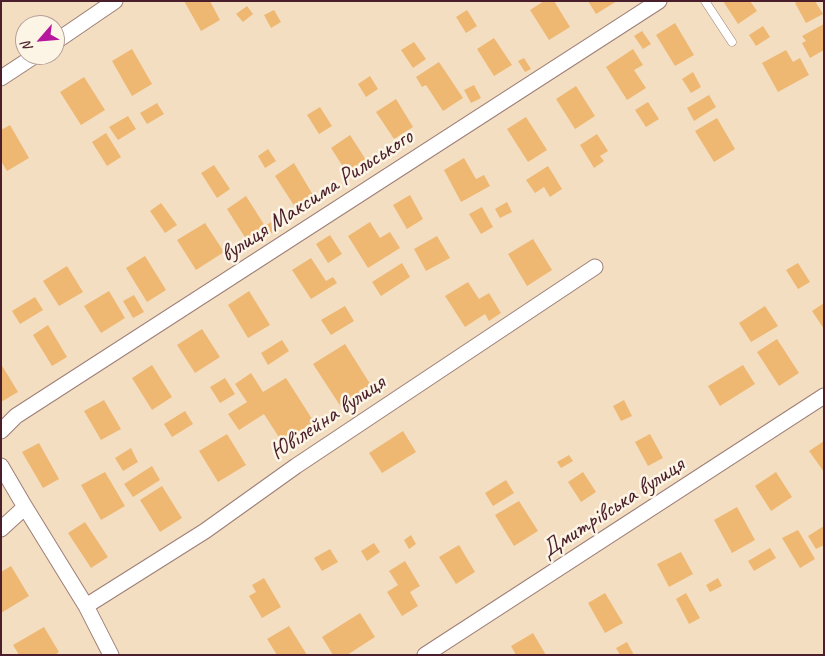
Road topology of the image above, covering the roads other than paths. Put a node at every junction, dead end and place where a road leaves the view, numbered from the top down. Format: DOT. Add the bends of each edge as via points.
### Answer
graph roads {
  1 [pos="115,1"];
  2 [pos="659,1"];
  3 [pos="705,1"];
  4 [pos="65,35"];
  5 [pos="732,42"];
  6 [pos="21,65"];
  7 [pos="1,78"];
  8 [pos="595,267"];
  9 [pos="824,396"];
  10 [pos="1,431"];
  11 [pos="1,466"];
  12 [pos="25,507"];
  13 [pos="1,529"];
  14 [pos="86,606"];
  15 [pos="112,655"];
  16 [pos="425,655"];
  1 -- 4 [label="street"];
  2 -- 10 [label="street, вулиця Максима Рильського" via="16,416"];
  3 -- 5 [label="lane"];
  6 -- 7 [label="street"];
  8 -- 14 [label="street, Ювілейна вулиця" via="204,531"];
  9 -- 16 [label="street, Дмитрівська вулиця"];
  11 -- 12 [label="street"];
  12 -- 13 [label="street"];
  12 -- 14 [label="street"];
  14 -- 15 [label="street"];
}
